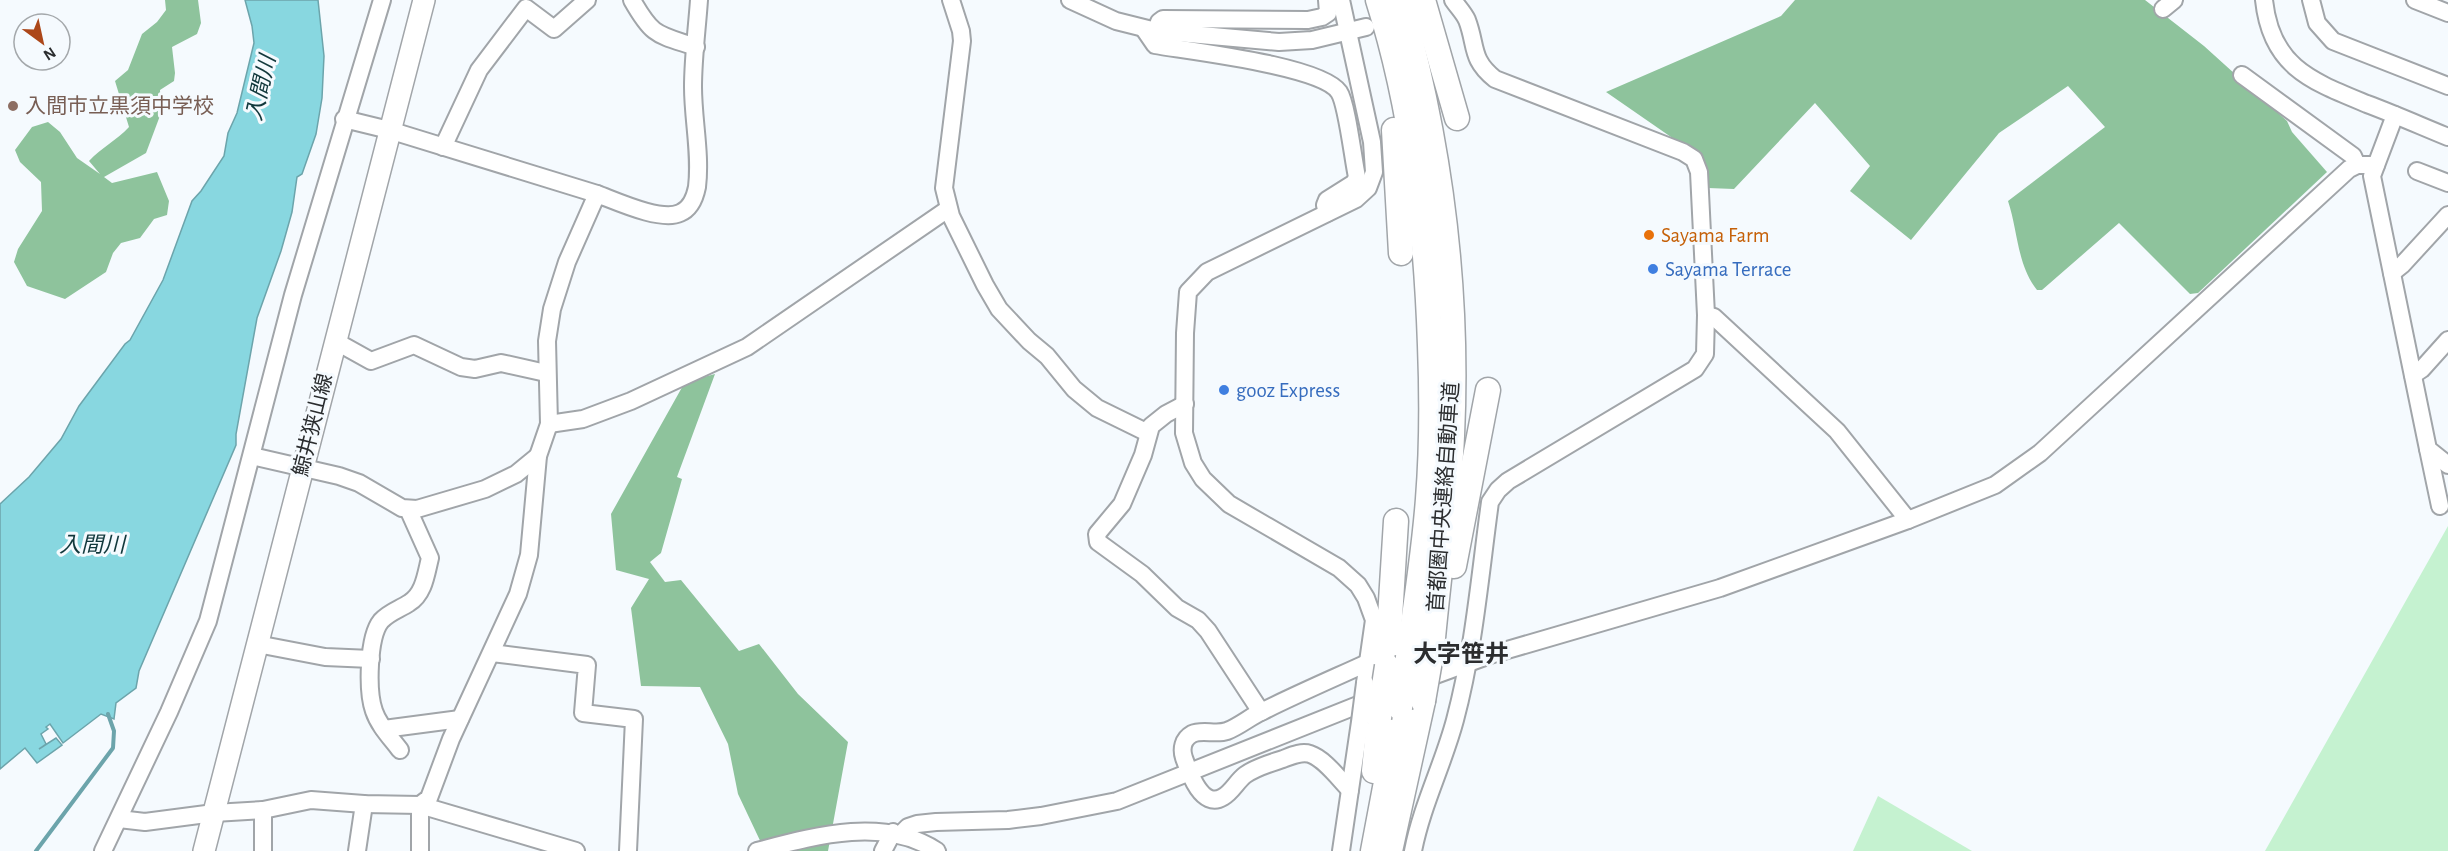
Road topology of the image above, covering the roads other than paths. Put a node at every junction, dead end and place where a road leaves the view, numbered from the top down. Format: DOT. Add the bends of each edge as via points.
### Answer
graph roads {
  1 [pos="381,0"];
  2 [pos="424,0"];
  3 [pos="587,0"];
  4 [pos="632,0"];
  5 [pos="699,0"];
  6 [pos="951,0"];
  7 [pos="1070,0"];
  8 [pos="1327,0"];
  9 [pos="1341,0"];
  10 [pos="1370,0"];
  11 [pos="1378,0"];
  12 [pos="1400,0"];
  13 [pos="2264,0"];
  14 [pos="2311,0"];
  15 [pos="2415,0"];
  16 [pos="1442,2"];
  17 [pos="2448,13"];
  18 [pos="1366,27"];
  19 [pos="1150,30"];
  20 [pos="1348,33"];
  21 [pos="696,47"];
  22 [pos="2242,75"];
  23 [pos="2448,86"];
  24 [pos="2395,115"];
  25 [pos="1458,118"];
  26 [pos="344,119"];
  27 [pos="389,130"];
  28 [pos="2448,137"];
  29 [pos="443,147"];
  30 [pos="2358,165"];
  31 [pos="2376,165"];
  32 [pos="2417,171"];
  33 [pos="2448,183"];
  34 [pos="597,194"];
  35 [pos="948,209"];
  36 [pos="1327,213"];
  37 [pos="2448,215"];
  38 [pos="1401,253"];
  39 [pos="2392,273"];
  40 [pos="1706,315"];
  41 [pos="2448,340"];
  42 [pos="335,341"];
  43 [pos="546,373"];
  44 [pos="2413,375"];
  45 [pos="1488,390"];
  46 [pos="1185,404"];
  47 [pos="549,424"];
  48 [pos="1148,434"];
  49 [pos="2428,449"];
  50 [pos="252,456"];
  51 [pos="538,456"];
  52 [pos="2448,465"];
  53 [pos="303,469"];
  54 [pos="2440,506"];
  55 [pos="408,508"];
  56 [pos="1396,520"];
  57 [pos="1908,520"];
  58 [pos="257,644"];
  59 [pos="1432,650"];
  60 [pos="492,653"];
  61 [pos="371,659"];
  62 [pos="1387,662"];
  63 [pos="1468,662"];
  64 [pos="1261,712"];
  65 [pos="1390,712"];
  66 [pos="460,720"];
  67 [pos="384,729"];
  68 [pos="400,750"];
  69 [pos="1189,771"];
  70 [pos="1350,790"];
  71 [pos="364,804"];
  72 [pos="420,805"];
  73 [pos="262,810"];
  74 [pos="214,813"];
  75 [pos="119,819"];
  76 [pos="897,833"];
  77 [pos="103,851"];
  78 [pos="204,851"];
  79 [pos="263,851"];
  80 [pos="357,851"];
  81 [pos="420,851"];
  82 [pos="576,851"];
  83 [pos="628,851"];
  84 [pos="757,851"];
  85 [pos="883,851"];
  86 [pos="937,851"];
  87 [pos="1341,851"];
  88 [pos="1367,851"];
  89 [pos="1373,851"];
  90 [pos="1390,851"];
  91 [pos="1413,851"];
  1 -- 26 [label="street"];
  2 -- 27 [label="main road, 鯨井狭山線"];
  3 -- 29 [label="street" via="554,29 526,8 479,70"];
  4 -- 21 [label="street" via="646,25 659,35"];
  5 -- 21 [label="street"];
  6 -- 35 [label="street" via="962,41 944,188"];
  7 -- 19 [label="street" via="1116,21"];
  8 -- 19 [label="street" via="1328,13 1308,20 1163,19"];
  9 -- 20 [label="street"];
  10 -- 38 [label="highway" via="1391,97"];
  11 -- 62 [label="highway, 首都圏中央連絡自動車道" via="1412,142 1429,314 1431,432 1428,498"];
  12 -- 59 [label="highway, 首都圏中央連絡自動車道" via="1433,138 1442,192 1452,311 1452,435"];
  13 -- 24 [label="street" via="2274,40 2298,71 2321,85"];
  14 -- 23 [label="street" via="2317,23 2333,41"];
  15 -- 17 [label="street"];
  16 -- 25 [label="highway"];
  16 -- 40 [label="street" via="1466,18 1474,53 1482,68 1496,79 1694,159 1699,172"];
  18 -- 20 [label="street"];
  19 -- 20 [label="street" via="1280,42"];
  19 -- 36 [label="street" via="1155,45 1292,69 1333,83 1342,97 1357,177 1327,200"];
  20 -- 36 [label="street" via="1370,133 1374,172 1368,188 1356,199"];
  21 -- 34 [label="street" via="693,85 698,168 689,207 679,214 664,215"];
  22 -- 30 [label="street" via="2353,156"];
  24 -- 28 [label="street"];
  24 -- 31 [label="street"];
  26 -- 27 [label="street"];
  26 -- 50 [label="street" via="292,295"];
  27 -- 29 [label="street"];
  27 -- 42 [label="main road, 鯨井狭山線"];
  29 -- 34 [label="street"];
  30 -- 31 [label="street"];
  30 -- 57 [label="street" via="2349,169 2024,466 1995,485"];
  31 -- 39 [label="street" via="2372,176"];
  32 -- 33 [label="street"];
  34 -- 43 [label="street" via="567,262 552,309"];
  35 -- 47 [label="street" via="747,347 622,405 584,419"];
  35 -- 48 [label="street" via="999,309 1074,389 1097,408"];
  36 -- 46 [label="street" via="1207,272 1188,292"];
  37 -- 39 [label="street"];
  39 -- 44 [label="street"];
  40 -- 57 [label="street" via="1714,317 1838,431"];
  40 -- 63 [label="street" via="1705,354 1695,369 1497,490 1490,502"];
  41 -- 44 [label="street"];
  42 -- 43 [label="street" via="372,361 414,345 460,367 475,369 501,363"];
  42 -- 53 [label="main road, 鯨井狭山線"];
  43 -- 47 [label="street"];
  44 -- 49 [label="street"];
  45 -- 59 [label="highway" via="1451,582"];
  46 -- 48 [label="street" via="1151,426"];
  46 -- 62 [label="street" via="1184,433 1193,463 1203,479 1228,504 1339,568 1358,585"];
  47 -- 51 [label="street"];
  48 -- 64 [label="street" via="1122,504 1098,534 1098,542 1142,574 1177,608 1198,620"];
  49 -- 52 [label="street"];
  49 -- 54 [label="street"];
  50 -- 53 [label="street"];
  50 -- 75 [label="street" via="208,621"];
  51 -- 55 [label="street" via="516,474 485,489 439,504"];
  51 -- 60 [label="street" via="530,555 519,594"];
  53 -- 55 [label="street" via="359,483"];
  53 -- 58 [label="main road, 鯨井狭山線"];
  55 -- 61 [label="street" via="430,558 420,593 380,622 374,633"];
  56 -- 62 [label="highway"];
  57 -- 63 [label="street" via="1720,588"];
  58 -- 61 [label="street" via="325,657"];
  58 -- 74 [label="main road, 鯨井狭山線"];
  59 -- 65 [label="highway, 首都圏中央連絡自動車道, bridge"];
  60 -- 66 [label="street"];
  60 -- 83 [label="street" via="587,664 584,713 634,719"];
  61 -- 67 [label="street" via="370,693"];
  62 -- 64 [label="street"];
  62 -- 65 [label="highway, 首都圏中央連絡自動車道, bridge"];
  62 -- 65 [label="street, bridge" via="1365,682"];
  63 -- 69 [label="street"];
  63 -- 91 [label="street" via="1455,722 1422,810"];
  64 -- 69 [label="street" via="1229,730 1190,735 1182,753"];
  65 -- 70 [label="street"];
  65 -- 88 [label="highway"];
  65 -- 89 [label="highway, 首都圏中央連絡自動車道"];
  65 -- 90 [label="highway, 首都圏中央連絡自動車道"];
  66 -- 67 [label="street"];
  66 -- 72 [label="street" via="429,798"];
  67 -- 68 [label="street"];
  69 -- 70 [label="street" via="1205,797 1221,799 1253,770 1308,753"];
  69 -- 76 [label="street" via="1117,801 1008,820 926,823"];
  70 -- 87 [label="street"];
  71 -- 72 [label="street"];
  71 -- 73 [label="street" via="311,800"];
  71 -- 80 [label="street"];
  72 -- 81 [label="street"];
  72 -- 82 [label="street"];
  73 -- 74 [label="street"];
  73 -- 79 [label="street"];
  74 -- 75 [label="street" via="145,822"];
  74 -- 78 [label="main road, 鯨井狭山線"];
  75 -- 77 [label="street"];
  76 -- 84 [label="street" via="856,831"];
  76 -- 85 [label="street"];
  76 -- 86 [label="street"];
}
